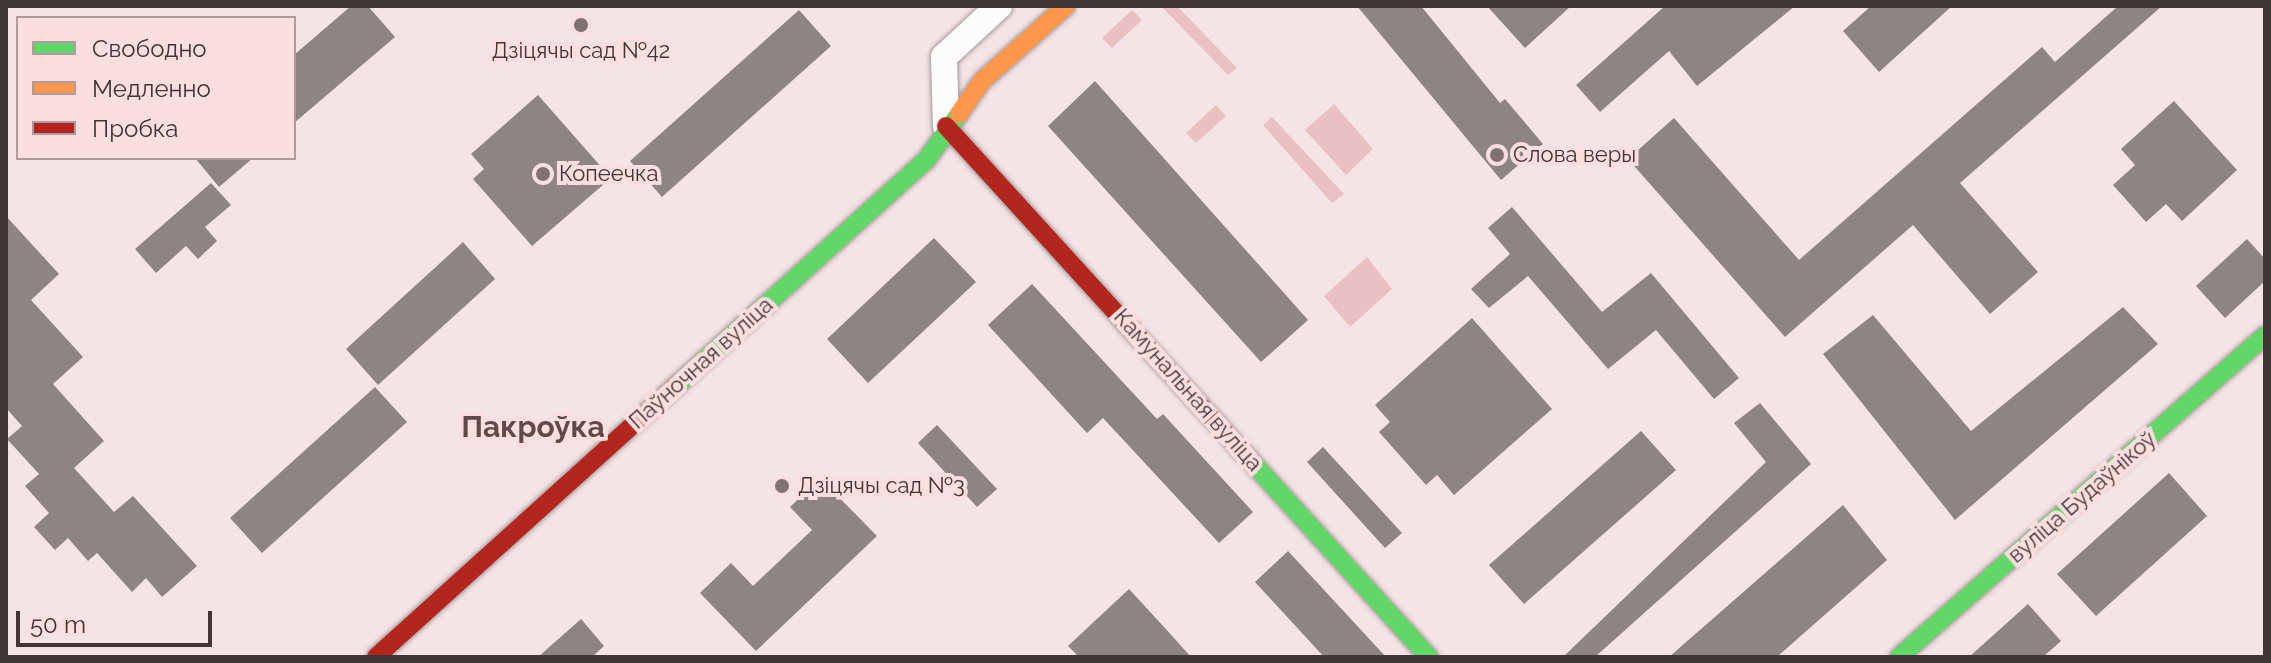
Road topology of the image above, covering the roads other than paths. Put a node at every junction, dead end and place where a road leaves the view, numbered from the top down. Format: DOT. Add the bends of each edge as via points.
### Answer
graph roads {
  1 [pos="999,6"];
  2 [pos="1066,6"];
  3 [pos="946,126"];
  4 [pos="2265,336"];
  5 [pos="376,657"];
  6 [pos="1429,657"];
  7 [pos="1899,657"];
  1 -- 3 [label="street" via="944,57"];
  2 -- 3 [label="street, Паўночная вуліца" via="982,81"];
  3 -- 5 [label="street, Паўночная вуліца" via="927,159"];
  3 -- 6 [label="street, Камунальная вуліца"];
  4 -- 7 [label="street, вуліца Будаўнікоў"];
}
